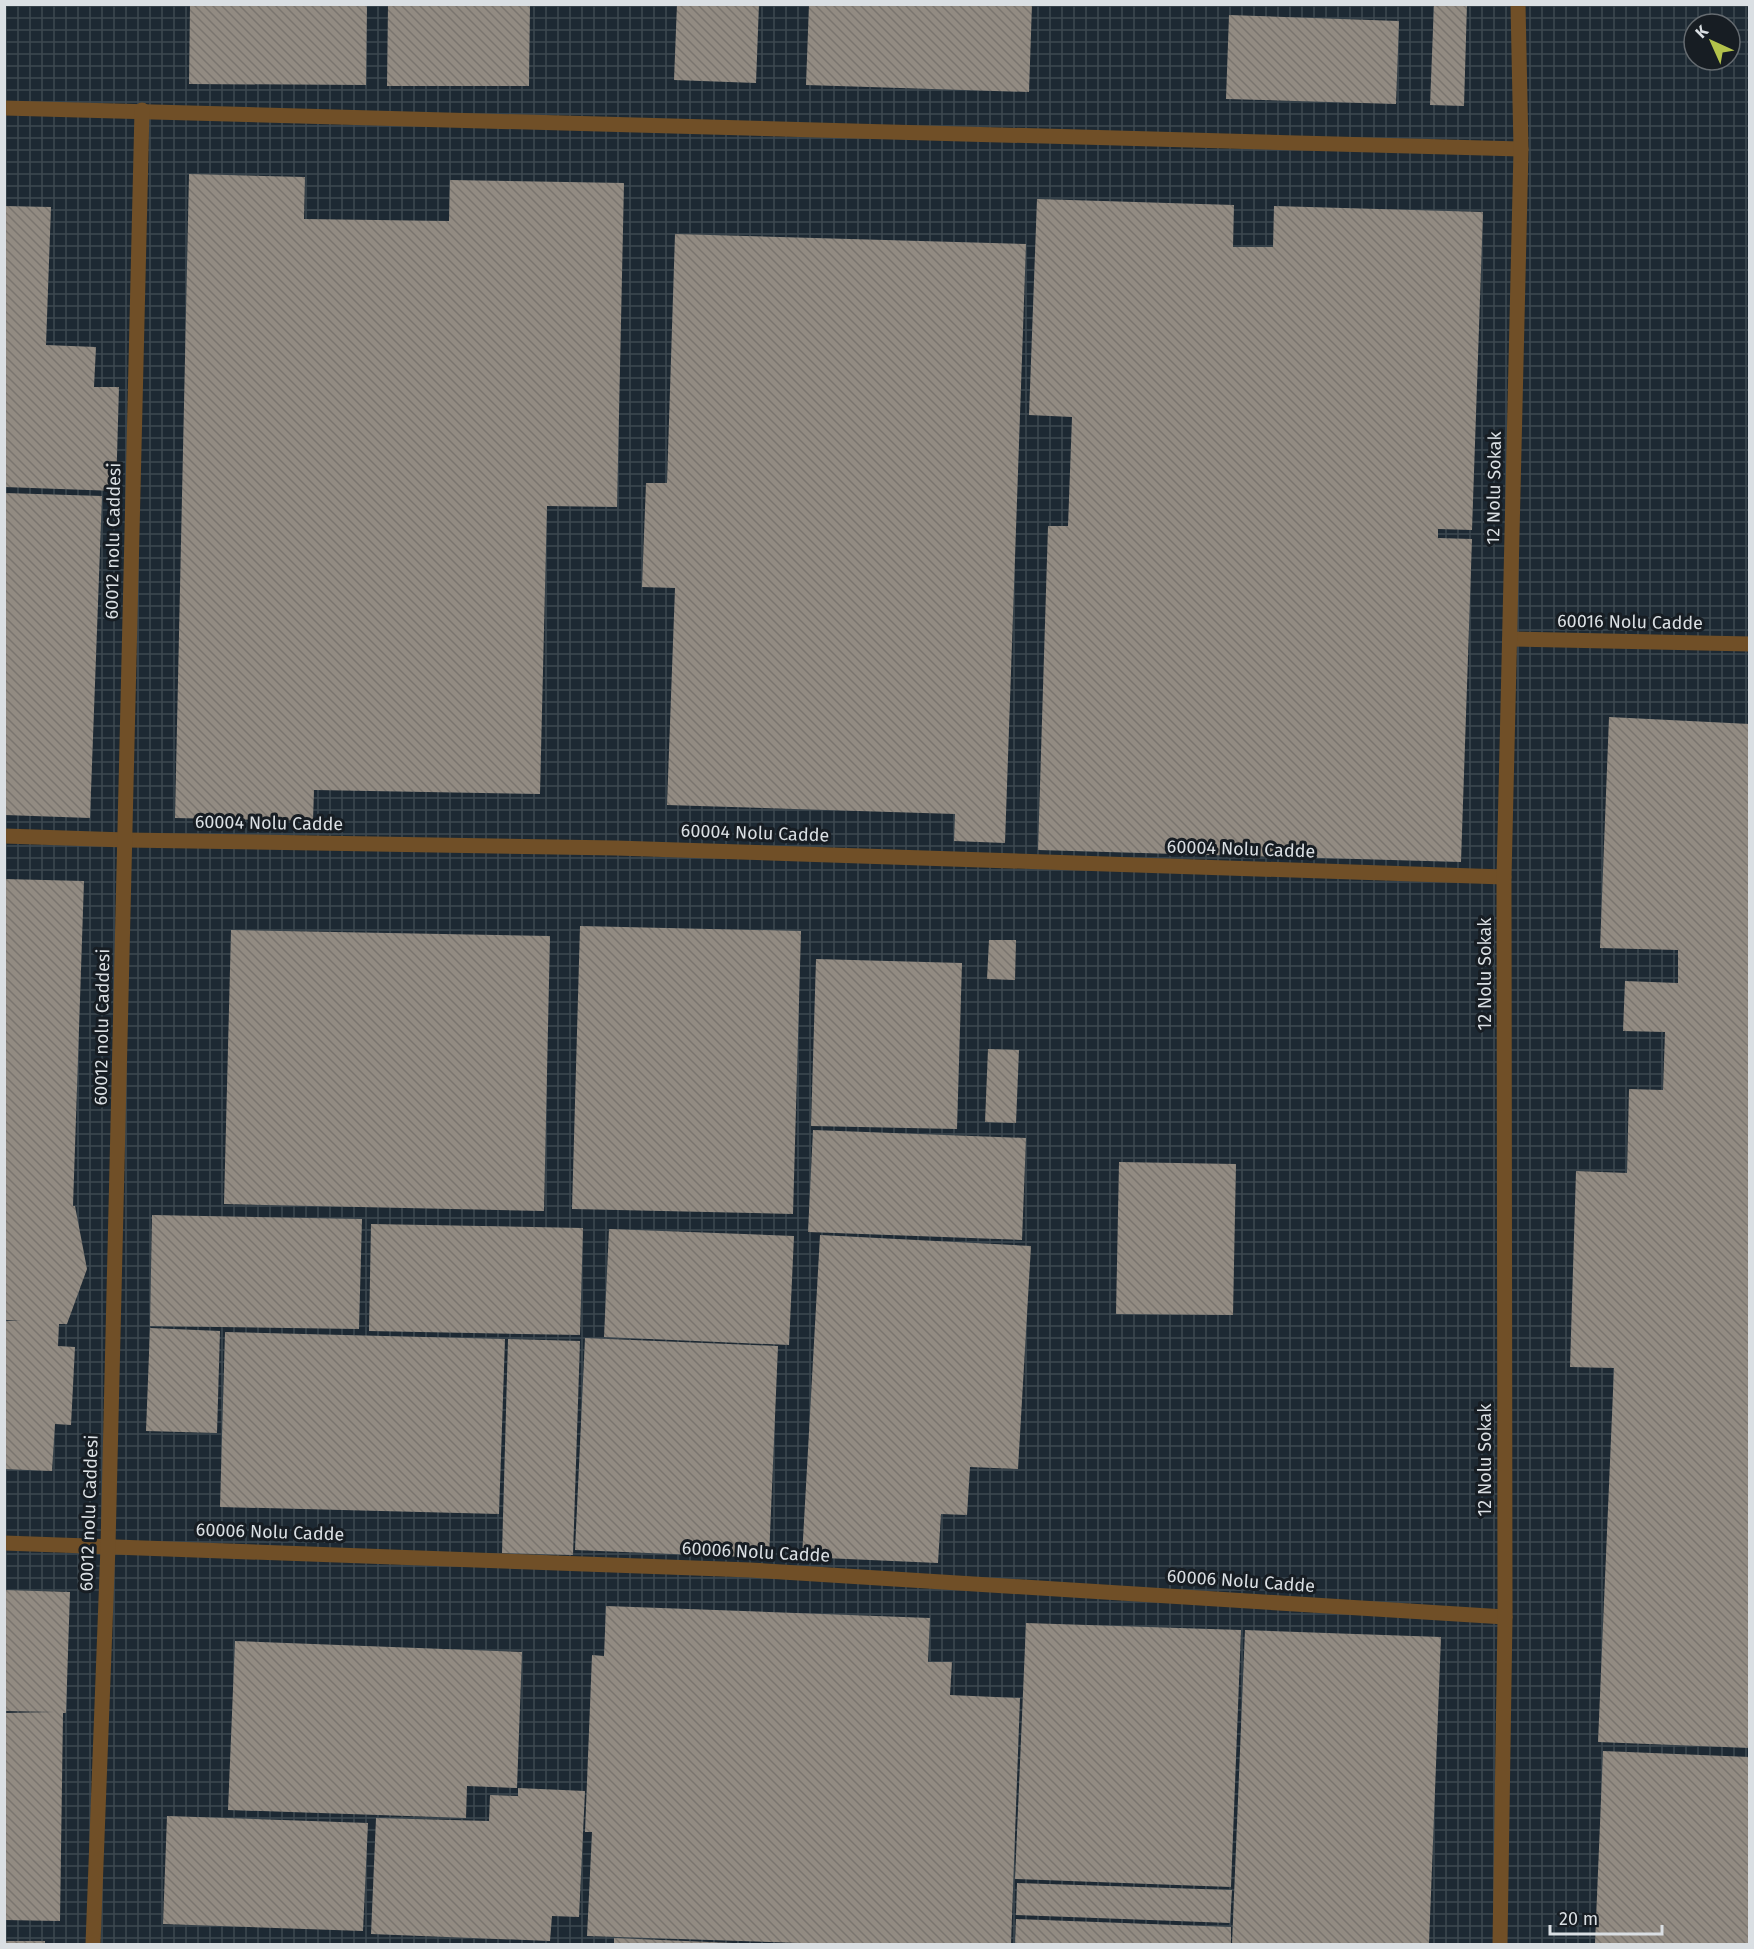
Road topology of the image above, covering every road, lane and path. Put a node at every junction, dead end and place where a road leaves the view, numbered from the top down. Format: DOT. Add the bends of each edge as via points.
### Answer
graph roads {
  1 [pos="1518,4"];
  2 [pos="4,108"];
  3 [pos="142,110"];
  4 [pos="1521,149"];
  5 [pos="1510,639"];
  6 [pos="1749,644"];
  7 [pos="4,836"];
  8 [pos="126,840"];
  9 [pos="1504,877"];
  10 [pos="4,1543"];
  11 [pos="108,1546"];
  12 [pos="1505,1617"];
  13 [pos="93,1944"];
  14 [pos="1500,1944"];
  1 -- 4 [label="street, 12 Nolu Sokak"];
  2 -- 3 [label="street"];
  3 -- 4 [label="street"];
  3 -- 8 [label="street, 60012 nolu Caddesi"];
  4 -- 5 [label="street, 12 Nolu Sokak"];
  5 -- 6 [label="street, 60016 Nolu Cadde"];
  5 -- 9 [label="street, 12 Nolu Sokak"];
  7 -- 8 [label="street, 60004 Nolu Cadde"];
  8 -- 9 [label="street, 60004 Nolu Cadde" via="628,848"];
  8 -- 11 [label="street, 60012 nolu Caddesi"];
  9 -- 12 [label="street, 12 Nolu Sokak"];
  10 -- 11 [label="street, 60006 Nolu Cadde"];
  11 -- 12 [label="street, 60006 Nolu Cadde" via="750,1570"];
  11 -- 13 [label="street, 60012 nolu Caddesi"];
  12 -- 14 [label="street, 12 Nolu Sokak"];
}
